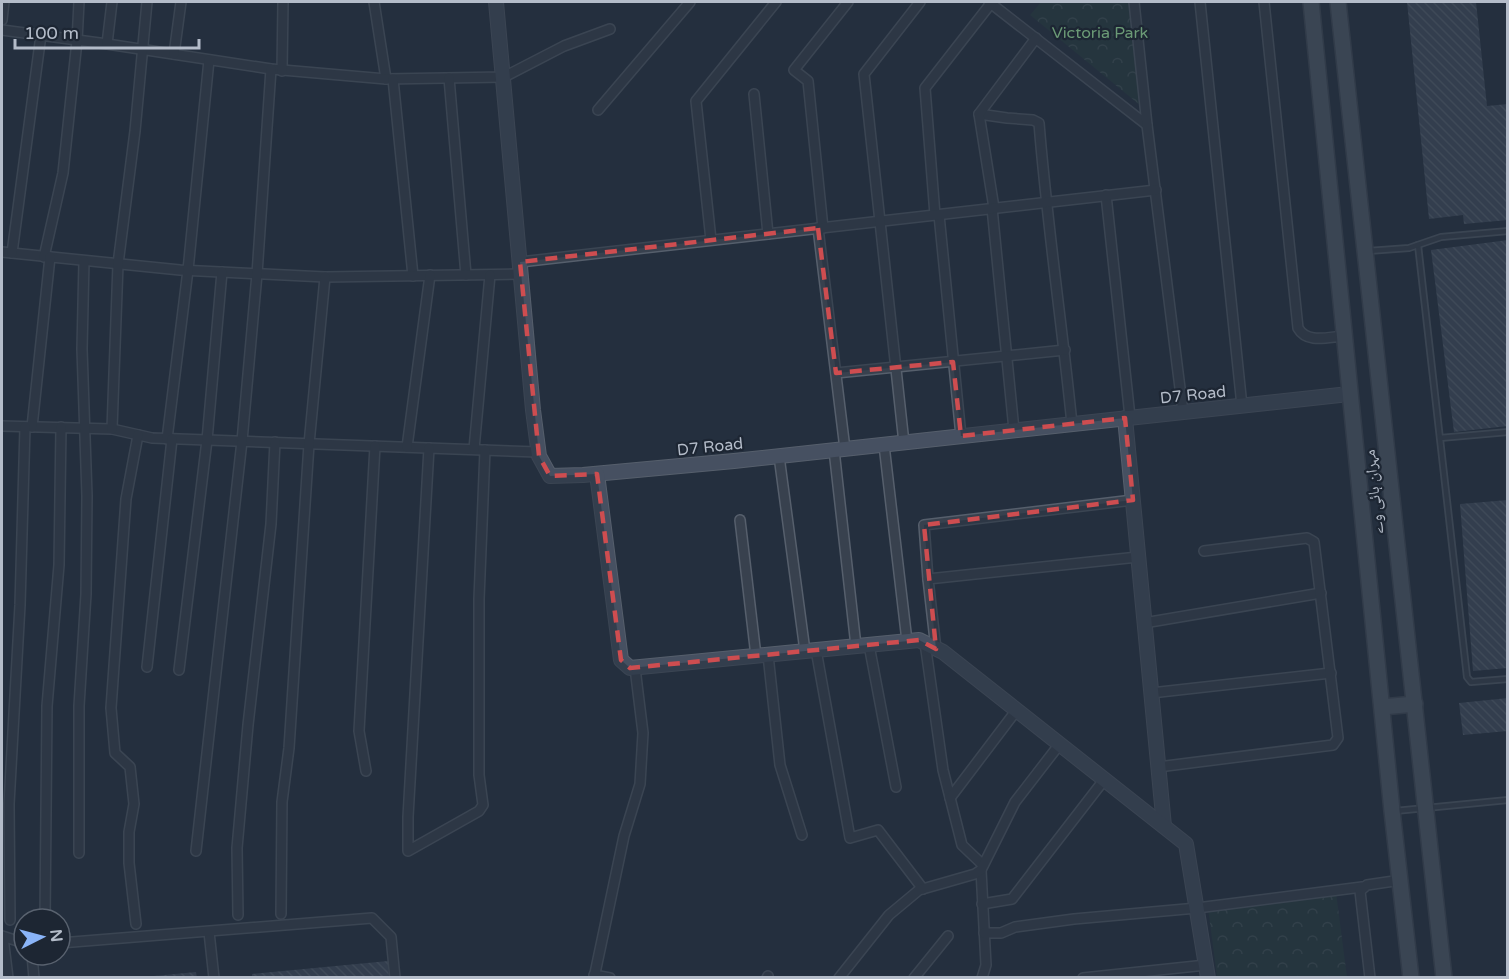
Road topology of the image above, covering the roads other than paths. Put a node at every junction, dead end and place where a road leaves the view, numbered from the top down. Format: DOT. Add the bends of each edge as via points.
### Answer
graph roads {
  1 [pos="4,2"];
  2 [pos="79,2"];
  3 [pos="112,2"];
  4 [pos="147,2"];
  5 [pos="181,2"];
  6 [pos="283,2"];
  7 [pos="374,2"];
  8 [pos="496,2"];
  9 [pos="690,2"];
  10 [pos="776,2"];
  11 [pos="848,2"];
  12 [pos="920,2"];
  13 [pos="991,2"];
  14 [pos="1134,2"];
  15 [pos="1200,2"];
  16 [pos="1264,2"];
  17 [pos="1311,2"];
  18 [pos="1338,2"];
  19 [pos="2,20"];
  20 [pos="610,29"];
  21 [pos="2,30"];
  22 [pos="41,35"];
  23 [pos="1036,38"];
  24 [pos="77,41"];
  25 [pos="107,44"];
  26 [pos="142,50"];
  27 [pos="174,54"];
  28 [pos="210,60"];
  29 [pos="271,69"];
  30 [pos="282,71"];
  31 [pos="504,77"];
  32 [pos="449,78"];
  33 [pos="390,79"];
  34 [pos="753,94"];
  35 [pos="598,110"];
  36 [pos="979,114"];
  37 [pos="1147,125"];
  38 [pos="1156,190"];
  39 [pos="1106,195"];
  40 [pos="1046,202"];
  41 [pos="993,208"];
  42 [pos="937,215"];
  43 [pos="880,221"];
  44 [pos="820,228"];
  45 [pos="1508,231"];
  46 [pos="768,234"];
  47 [pos="711,240"];
  48 [pos="1418,245"];
  49 [pos="1366,251"];
  50 [pos="7,253"];
  51 [pos="47,257"];
  52 [pos="84,261"];
  53 [pos="118,264"];
  54 [pos="521,268"];
  55 [pos="188,270"];
  56 [pos="222,272"];
  57 [pos="257,274"];
  58 [pos="466,275"];
  59 [pos="490,275"];
  60 [pos="413,276"];
  61 [pos="430,276"];
  62 [pos="325,277"];
  63 [pos="1344,336"];
  64 [pos="1065,350"];
  65 [pos="1007,356"];
  66 [pos="953,362"];
  67 [pos="896,367"];
  68 [pos="836,373"];
  69 [pos="1349,394"];
  70 [pos="1242,406"];
  71 [pos="1183,412"];
  72 [pos="1127,418"];
  73 [pos="1072,424"];
  74 [pos="2,426"];
  75 [pos="29,427"];
  76 [pos="61,427"];
  77 [pos="84,428"];
  78 [pos="112,429"];
  79 [pos="1014,430"];
  80 [pos="1508,432"];
  81 [pos="138,435"];
  82 [pos="961,436"];
  83 [pos="1440,438"];
  84 [pos="170,439"];
  85 [pos="207,440"];
  86 [pos="242,441"];
  87 [pos="275,442"];
  88 [pos="904,443"];
  89 [pos="309,444"];
  90 [pos="884,445"];
  91 [pos="375,446"];
  92 [pos="408,447"];
  93 [pos="429,448"];
  94 [pos="474,449"];
  95 [pos="484,450"];
  96 [pos="839,450"];
  97 [pos="538,452"];
  98 [pos="779,456"];
  99 [pos="597,474"];
  100 [pos="1132,500"];
  101 [pos="740,520"];
  102 [pos="1204,551"];
  103 [pos="1138,557"];
  104 [pos="928,579"];
  105 [pos="1321,593"];
  106 [pos="1144,623"];
  107 [pos="907,641"];
  108 [pos="862,646"];
  109 [pos="931,646"];
  110 [pos="810,651"];
  111 [pos="762,656"];
  112 [pos="147,667"];
  113 [pos="635,668"];
  114 [pos="179,670"];
  115 [pos="1331,673"];
  116 [pos="1508,679"];
  117 [pos="1151,693"];
  118 [pos="1415,704"];
  119 [pos="1382,707"];
  120 [pos="1016,711"];
  121 [pos="1059,745"];
  122 [pos="1158,768"];
  123 [pos="366,771"];
  124 [pos="1104,780"];
  125 [pos="896,787"];
  126 [pos="950,798"];
  127 [pos="1508,800"];
  128 [pos="1427,808"];
  129 [pos="1392,812"];
  130 [pos="1164,826"];
  131 [pos="801,835"];
  132 [pos="196,851"];
  133 [pos="79,853"];
  134 [pos="982,867"];
  135 [pos="1401,880"];
  136 [pos="1362,887"];
  137 [pos="923,889"];
  138 [pos="982,904"];
  139 [pos="45,907"];
  140 [pos="1197,908"];
  141 [pos="281,914"];
  142 [pos="238,915"];
  143 [pos="10,920"];
  144 [pos="136,924"];
  145 [pos="209,932"];
  146 [pos="984,933"];
  147 [pos="948,936"];
  148 [pos="2,937"];
  149 [pos="72,942"];
  150 [pos="1207,971"];
  151 [pos="594,976"];
  152 [pos="8,978"];
  153 [pos="214,978"];
  154 [pos="395,978"];
  155 [pos="610,978"];
  156 [pos="839,978"];
  157 [pos="914,978"];
  158 [pos="982,978"];
  159 [pos="1083,978"];
  160 [pos="1370,978"];
  161 [pos="1411,978"];
  162 [pos="1444,978"];
  1 -- 19 [label="street"];
  2 -- 24 [label="street"];
  3 -- 25 [label="street"];
  4 -- 26 [label="street"];
  5 -- 27 [label="street"];
  6 -- 30 [label="street"];
  7 -- 33 [label="street"];
  8 -- 31 [label="street, D7 Road"];
  9 -- 35 [label="street"];
  10 -- 47 [label="street" via="696,101"];
  11 -- 44 [label="street" via="794,70 808,81"];
  12 -- 43 [label="street" via="864,74"];
  13 -- 23 [label="street"];
  13 -- 42 [label="street" via="925,88"];
  14 -- 37 [label="street"];
  15 -- 70 [label="street"];
  16 -- 63 [label="street" via="1298,328 1309,338"];
  17 -- 63 [label="main road, مہران ہائی وے"];
  18 -- 49 [label="main road, مہران ہائی وے"];
  20 -- 31 [label="street" via="564,46"];
  21 -- 22 [label="street"];
  22 -- 24 [label="street"];
  22 -- 50 [label="street"];
  23 -- 36 [label="street"];
  23 -- 37 [label="street"];
  24 -- 25 [label="street"];
  24 -- 51 [label="street" via="63,172"];
  25 -- 26 [label="street"];
  26 -- 27 [label="street"];
  26 -- 53 [label="street"];
  27 -- 28 [label="street"];
  28 -- 29 [label="street"];
  28 -- 55 [label="street"];
  29 -- 30 [label="street"];
  29 -- 57 [label="street"];
  30 -- 33 [label="street"];
  31 -- 32 [label="street"];
  31 -- 54 [label="street, D7 Road"];
  32 -- 33 [label="street"];
  32 -- 58 [label="street"];
  33 -- 60 [label="street"];
  34 -- 46 [label="street"];
  36 -- 40 [label="street" via="1037,121"];
  36 -- 41 [label="street"];
  37 -- 38 [label="street"];
  38 -- 39 [label="street"];
  38 -- 71 [label="street"];
  39 -- 40 [label="street"];
  39 -- 72 [label="street"];
  40 -- 41 [label="street"];
  40 -- 64 [label="street"];
  41 -- 42 [label="street"];
  41 -- 65 [label="street"];
  42 -- 43 [label="street"];
  42 -- 66 [label="street"];
  43 -- 44 [label="street"];
  43 -- 67 [label="street"];
  44 -- 46 [label="street"];
  44 -- 68 [label="street"];
  45 -- 48 [label="lane" via="1440,237"];
  46 -- 47 [label="street"];
  47 -- 54 [label="street"];
  48 -- 49 [label="lane"];
  48 -- 83 [label="lane"];
  49 -- 118 [label="main road, مہران ہائی وے"];
  50 -- 51 [label="street"];
  51 -- 52 [label="street"];
  51 -- 75 [label="street"];
  52 -- 53 [label="street"];
  52 -- 77 [label="street"];
  53 -- 55 [label="street"];
  53 -- 78 [label="street"];
  54 -- 59 [label="street"];
  54 -- 97 [label="street, D7 Road"];
  55 -- 56 [label="street"];
  55 -- 84 [label="street"];
  56 -- 57 [label="street"];
  56 -- 85 [label="street"];
  57 -- 62 [label="street"];
  57 -- 86 [label="street"];
  58 -- 59 [label="street"];
  58 -- 61 [label="street"];
  59 -- 94 [label="street"];
  60 -- 61 [label="street"];
  60 -- 62 [label="street"];
  61 -- 92 [label="street"];
  62 -- 89 [label="street"];
  63 -- 69 [label="main road, مہران ہائی وے"];
  64 -- 65 [label="street"];
  64 -- 73 [label="street"];
  65 -- 66 [label="street"];
  65 -- 79 [label="street"];
  66 -- 67 [label="street"];
  66 -- 82 [label="street"];
  67 -- 68 [label="street"];
  67 -- 88 [label="street"];
  68 -- 96 [label="street"];
  69 -- 70 [label="street, D7 Road"];
  69 -- 119 [label="main road, مہران ہائی وے"];
  70 -- 71 [label="street, D7 Road"];
  71 -- 72 [label="street, D7 Road"];
  72 -- 73 [label="street, D7 Road"];
  72 -- 100 [label="street"];
  73 -- 79 [label="street, D7 Road"];
  74 -- 75 [label="street"];
  75 -- 76 [label="street"];
  75 -- 143 [label="street" via="9,804"];
  76 -- 77 [label="street"];
  76 -- 139 [label="street" via="58,565 47,706"];
  77 -- 78 [label="street"];
  77 -- 133 [label="street" via="86,594 79,706"];
  78 -- 81 [label="street"];
  79 -- 82 [label="street, D7 Road"];
  80 -- 83 [label="lane"];
  81 -- 84 [label="street"];
  81 -- 144 [label="street" via="126,499 111,708 115,753 130,767 134,804 129,863"];
  82 -- 88 [label="street, D7 Road"];
  83 -- 116 [label="lane" via="1467,677 1471,682"];
  84 -- 85 [label="street"];
  84 -- 112 [label="street"];
  85 -- 86 [label="street"];
  85 -- 114 [label="street"];
  86 -- 87 [label="street"];
  86 -- 132 [label="street"];
  87 -- 89 [label="street"];
  87 -- 142 [label="street" via="272,524 238,837"];
  88 -- 90 [label="street, D7 Road"];
  89 -- 91 [label="street"];
  89 -- 141 [label="street" via="282,802"];
  90 -- 96 [label="street, D7 Road"];
  90 -- 107 [label="street"];
  91 -- 92 [label="street"];
  91 -- 123 [label="street" via="359,731"];
  92 -- 93 [label="street"];
  93 -- 94 [label="street"];
  93 -- 95 [label="street" via="408,851 479,811 483,805 479,776 479,599"];
  94 -- 95 [label="street"];
  95 -- 97 [label="street"];
  96 -- 98 [label="street, D7 Road"];
  96 -- 108 [label="street"];
  97 -- 99 [label="street, D7 Road" via="550,476"];
  98 -- 99 [label="street, D7 Road"];
  98 -- 110 [label="street"];
  99 -- 113 [label="street" via="621,660"];
  100 -- 103 [label="street"];
  100 -- 104 [label="street" via="924,525"];
  101 -- 111 [label="street"];
  102 -- 105 [label="street" via="1311,539"];
  103 -- 104 [label="street"];
  103 -- 106 [label="street"];
  104 -- 109 [label="street"];
  105 -- 106 [label="street"];
  105 -- 115 [label="street"];
  106 -- 117 [label="street"];
  107 -- 108 [label="street"];
  107 -- 109 [label="street" via="919,640"];
  108 -- 110 [label="street"];
  108 -- 125 [label="street"];
  109 -- 120 [label="street"];
  109 -- 126 [label="street" via="943,770"];
  110 -- 111 [label="street"];
  110 -- 137 [label="street" via="850,838 878,830"];
  111 -- 113 [label="street"];
  111 -- 131 [label="street" via="780,765"];
  113 -- 151 [label="street" via="643,733 640,784 624,836"];
  115 -- 117 [label="street"];
  115 -- 122 [label="street" via="1338,738 1333,745"];
  117 -- 122 [label="street"];
  118 -- 119 [label="main road"];
  118 -- 128 [label="main road, مہران ہائی وے"];
  119 -- 129 [label="main road, مہران ہائی وے"];
  120 -- 121 [label="street"];
  120 -- 126 [label="street"];
  121 -- 124 [label="street"];
  121 -- 134 [label="street" via="1016,802"];
  122 -- 130 [label="street"];
  124 -- 130 [label="street"];
  124 -- 138 [label="street" via="1012,899"];
  126 -- 134 [label="street" via="962,845"];
  127 -- 128 [label="lane"];
  128 -- 129 [label="lane"];
  128 -- 162 [label="main road, مہران ہائی وے"];
  129 -- 135 [label="main road, مہران ہائی وے"];
  130 -- 140 [label="street" via="1186,844"];
  134 -- 137 [label="street" via="975,874"];
  134 -- 138 [label="street"];
  135 -- 136 [label="street"];
  135 -- 161 [label="main road, مہران ہائی وے"];
  136 -- 140 [label="street"];
  136 -- 160 [label="street"];
  137 -- 156 [label="street" via="889,915"];
  138 -- 146 [label="street"];
  140 -- 146 [label="street" via="1074,919"];
  140 -- 150 [label="street"];
  145 -- 149 [label="street"];
  145 -- 153 [label="street"];
  145 -- 154 [label="street" via="372,918 391,937"];
  146 -- 158 [label="street" via="986,965"];
  147 -- 157 [label="street"];
  148 -- 152 [label="street"];
  150 -- 159 [label="street"];
  151 -- 155 [label="street"];
}
